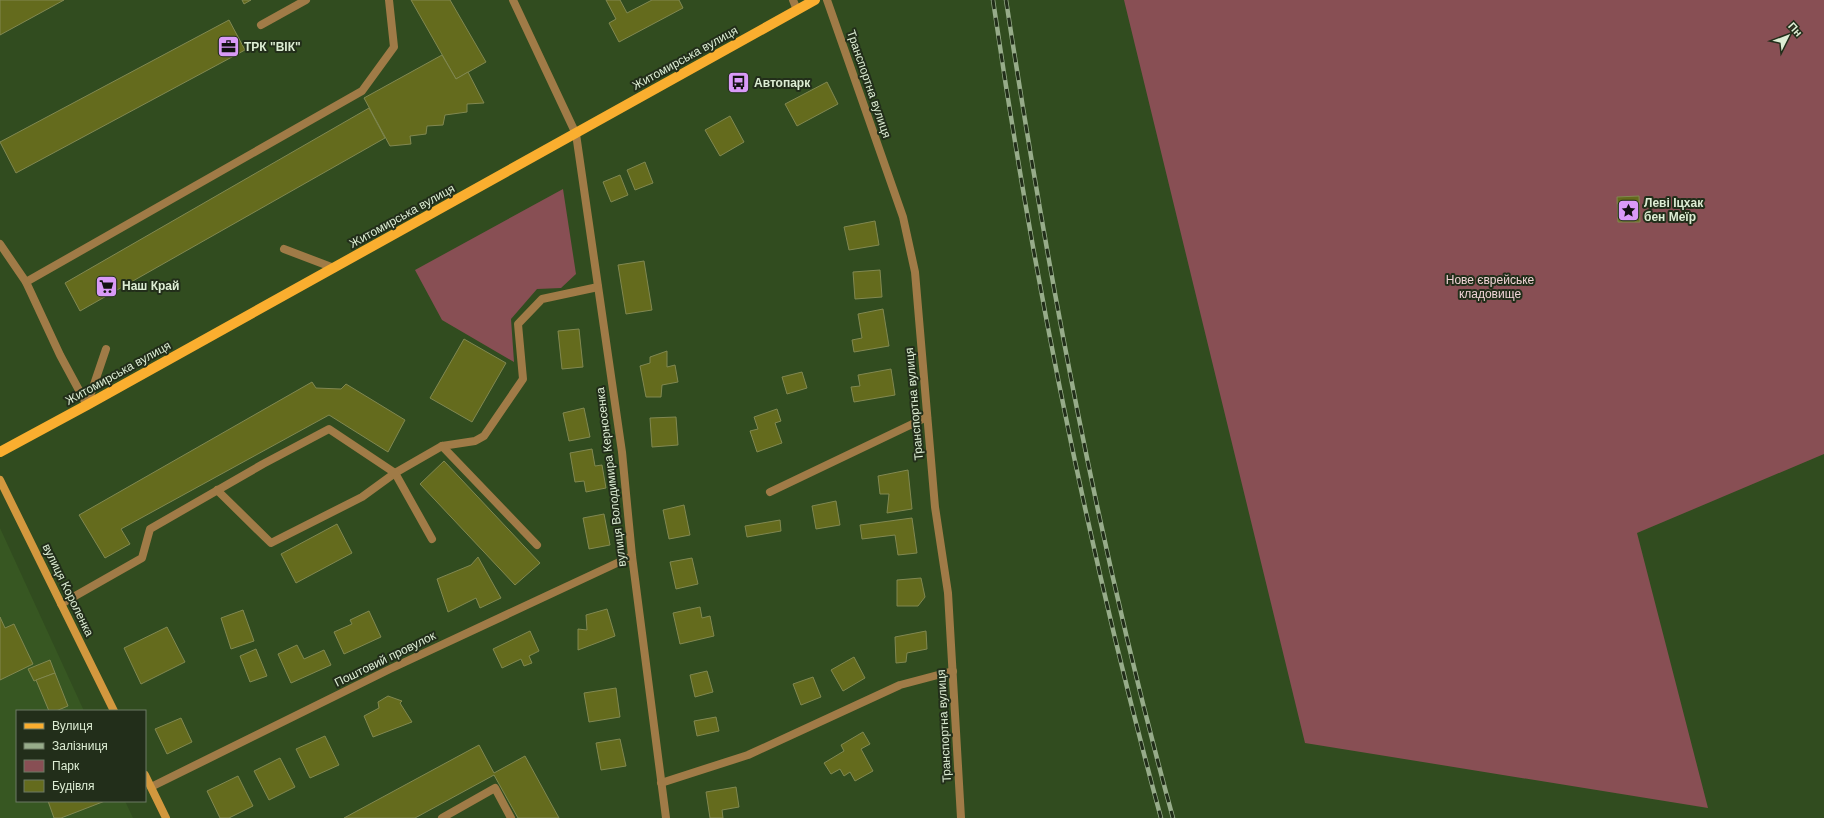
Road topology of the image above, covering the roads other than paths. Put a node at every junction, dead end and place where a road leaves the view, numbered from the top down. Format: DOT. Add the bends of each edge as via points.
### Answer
graph roads {
  1 [pos="306,0"];
  2 [pos="389,0"];
  3 [pos="513,0"];
  4 [pos="793,0"];
  5 [pos="815,0"];
  6 [pos="827,0"];
  7 [pos="797,10"];
  8 [pos="261,25"];
  9 [pos="576,134"];
  10 [pos="0,244"];
  11 [pos="284,249"];
  12 [pos="334,268"];
  13 [pos="26,282"];
  14 [pos="598,287"];
  15 [pos="106,349"];
  16 [pos="87,405"];
  17 [pos="927,417"];
  18 [pos="442,446"];
  19 [pos="0,452"];
  20 [pos="395,473"];
  21 [pos="0,480"];
  22 [pos="217,490"];
  23 [pos="770,492"];
  24 [pos="432,539"];
  25 [pos="537,545"];
  26 [pos="632,556"];
  27 [pos="61,604"];
  28 [pos="953,671"];
  29 [pos="114,710"];
  30 [pos="146,777"];
  31 [pos="660,783"];
  32 [pos="151,787"];
  33 [pos="166,818"];
  34 [pos="442,818"];
  35 [pos="511,818"];
  36 [pos="666,818"];
  37 [pos="961,818"];
  1 -- 8 [label="street"];
  2 -- 13 [label="street" via="394,47 362,91"];
  3 -- 9 [label="street, вулиця Володимира Керносенка"];
  4 -- 7 [label="street"];
  5 -- 7 [label="main road, Житомирська вулиця"];
  6 -- 17 [label="street, Транспортна вулиця" via="903,217 915,272"];
  7 -- 9 [label="main road, Житомирська вулиця"];
  9 -- 12 [label="main road, Житомирська вулиця"];
  9 -- 14 [label="street, вулиця Володимира Керносенка"];
  10 -- 13 [label="street"];
  11 -- 12 [label="street"];
  12 -- 16 [label="main road, Житомирська вулиця"];
  13 -- 16 [label="street"];
  14 -- 18 [label="street" via="542,299 518,324 523,379 484,436 475,441"];
  14 -- 26 [label="street, вулиця Володимира Керносенка" via="622,452"];
  15 -- 16 [label="street"];
  16 -- 19 [label="main road, Житомирська вулиця"];
  17 -- 23 [label="street"];
  17 -- 28 [label="street, Транспортна вулиця" via="935,507 948,593"];
  18 -- 20 [label="street"];
  18 -- 25 [label="street"];
  20 -- 22 [label="street" via="329,429"];
  20 -- 22 [label="street" via="362,497 271,543"];
  20 -- 24 [label="street"];
  21 -- 27 [label="main road, вулиця Короленка"];
  22 -- 27 [label="street" via="150,529 142,558"];
  26 -- 31 [label="street, вулиця Володимира Керносенка"];
  26 -- 32 [label="street, Поштовий провулок" via="383,673"];
  27 -- 29 [label="main road, вулиця Короленка"];
  28 -- 31 [label="street" via="900,685 748,755"];
  28 -- 37 [label="street, Транспортна вулиця"];
  30 -- 32 [label="main road"];
  31 -- 36 [label="street, вулиця Володимира Керносенка"];
  32 -- 33 [label="main road"];
  34 -- 35 [label="street" via="495,788"];
}
